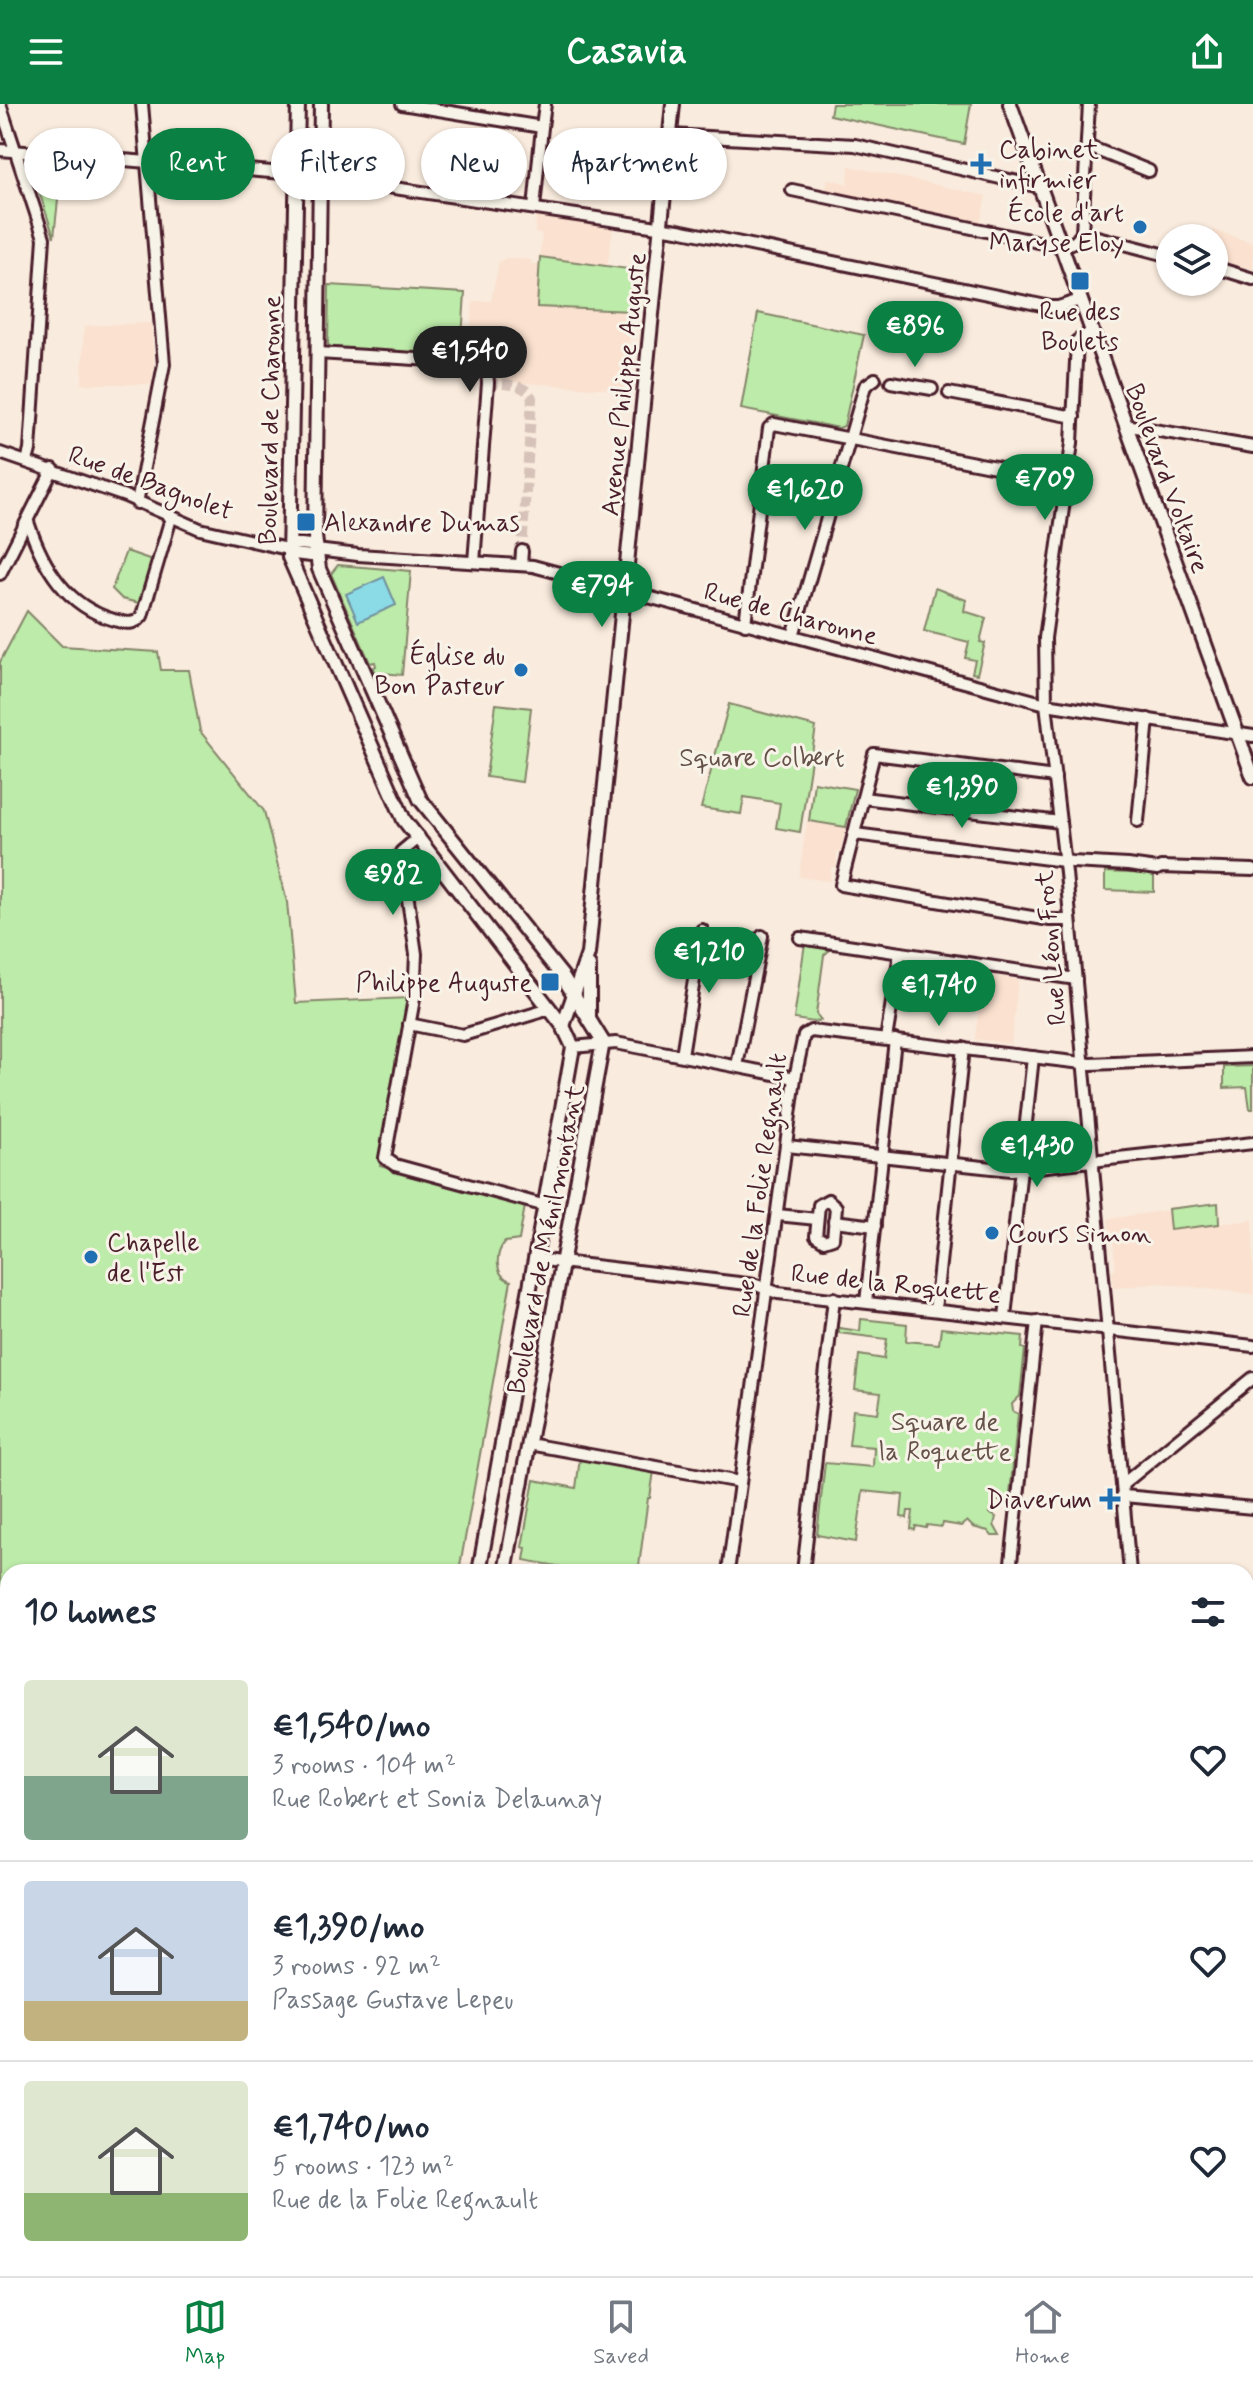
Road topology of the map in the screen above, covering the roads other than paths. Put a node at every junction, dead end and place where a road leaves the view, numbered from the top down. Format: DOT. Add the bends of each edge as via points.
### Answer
graph roads {
  1 [pos="0,104"];
  2 [pos="142,104"];
  3 [pos="298,104"];
  4 [pos="321,104"];
  5 [pos="402,104"];
  6 [pos="545,104"];
  7 [pos="673,104"];
  8 [pos="1010,104"];
  9 [pos="1089,104"];
  10 [pos="542,127"];
  11 [pos="144,128"];
  12 [pos="297,128"];
  13 [pos="321,128"];
  14 [pos="671,128"];
  15 [pos="727,138"];
  16 [pos="1087,146"];
  17 [pos="0,150"];
  18 [pos="14,151"];
  19 [pos="141,161"];
  20 [pos="1149,171"];
  21 [pos="1040,187"];
  22 [pos="405,189"];
  23 [pos="792,190"];
  24 [pos="149,200"];
  25 [pos="295,200"];
  26 [pos="320,200"];
  27 [pos="664,200"];
  28 [pos="534,208"];
  29 [pos="661,227"];
  30 [pos="1082,233"];
  31 [pos="1062,247"];
  32 [pos="1156,252"];
  33 [pos="1228,271"];
  34 [pos="1253,279"];
  35 [pos="1080,300"];
  36 [pos="1091,332"];
  37 [pos="318,353"];
  38 [pos="875,379"];
  39 [pos="891,382"];
  40 [pos="932,389"];
  41 [pos="949,393"];
  42 [pos="1074,417"];
  43 [pos="1125,425"];
  44 [pos="850,438"];
  45 [pos="1253,447"];
  46 [pos="3,454"];
  47 [pos="27,461"];
  48 [pos="1,466"];
  49 [pos="53,469"];
  50 [pos="1068,481"];
  51 [pos="137,503"];
  52 [pos="171,518"];
  53 [pos="28,522"];
  54 [pos="287,549"];
  55 [pos="316,550"];
  56 [pos="522,551"];
  57 [pos="474,562"];
  58 [pos="521,565"];
  59 [pos="0,574"];
  60 [pos="624,591"];
  61 [pos="745,624"];
  62 [pos="793,636"];
  63 [pos="1046,704"];
  64 [pos="1148,719"];
  65 [pos="1237,733"];
  66 [pos="1253,736"];
  67 [pos="1055,777"];
  68 [pos="1253,777"];
  69 [pos="863,798"];
  70 [pos="420,799"];
  71 [pos="399,810"];
  72 [pos="1138,821"];
  73 [pos="1060,822"];
  74 [pos="855,834"];
  75 [pos="419,837"];
  76 [pos="1065,860"];
  77 [pos="1253,870"];
  78 [pos="1070,920"];
  79 [pos="702,930"];
  80 [pos="762,936"];
  81 [pos="800,938"];
  82 [pos="900,953"];
  83 [pos="588,954"];
  84 [pos="1076,979"];
  85 [pos="574,998"];
  86 [pos="550,1009"];
  87 [pos="589,1019"];
  88 [pos="409,1024"];
  89 [pos="563,1026"];
  90 [pos="890,1040"];
  91 [pos="603,1042"];
  92 [pos="573,1047"];
  93 [pos="963,1048"];
  94 [pos="682,1055"];
  95 [pos="1033,1057"];
  96 [pos="1253,1057"];
  97 [pos="1082,1063"];
  98 [pos="737,1066"];
  99 [pos="795,1078"];
  100 [pos="1253,1143"];
  101 [pos="787,1146"];
  102 [pos="883,1156"];
  103 [pos="1091,1161"];
  104 [pos="952,1164"];
  105 [pos="1022,1170"];
  106 [pos="546,1206"];
  107 [pos="777,1215"];
  108 [pos="817,1219"];
  109 [pos="834,1221"];
  110 [pos="875,1226"];
  111 [pos="535,1259"];
  112 [pos="562,1264"];
  113 [pos="767,1289"];
  114 [pos="834,1298"];
  115 [pos="866,1302"];
  116 [pos="935,1310"];
  117 [pos="1005,1317"];
  118 [pos="1037,1321"];
  119 [pos="1109,1330"];
  120 [pos="1253,1346"];
  121 [pos="1253,1378"];
  122 [pos="504,1439"];
  123 [pos="529,1444"];
  124 [pos="740,1482"];
  125 [pos="1124,1490"];
  126 [pos="1253,1508"];
  127 [pos="481,1564"];
  128 [pos="506,1564"];
  129 [pos="729,1564"];
  130 [pos="804,1564"];
  131 [pos="1011,1564"];
  132 [pos="1129,1564"];
  1 -- 18 [label="street"];
  2 -- 11 [label="street"];
  3 -- 12 [label="main road, Boulevard de Charonne"];
  4 -- 13 [label="main road, Boulevard de Charonne"];
  5 -- 10 [label="street"];
  6 -- 10 [label="street"];
  7 -- 14 [label="main road, Avenue Philippe Auguste"];
  8 -- 21 [label="main road, Boulevard Voltaire"];
  9 -- 16 [label="street"];
  10 -- 28 [label="street"];
  15 -- 21 [label="street" via="855,145"];
  16 -- 20 [label="street"];
  16 -- 30 [label="street"];
  17 -- 18 [label="street"];
  18 -- 19 [label="street"];
  18 -- 47 [label="street" via="44,238"];
  21 -- 31 [label="main road, Boulevard Voltaire"];
  22 -- 28 [label="street"];
  23 -- 31 [label="street"];
  24 -- 51 [label="street" via="164,364"];
  25 -- 54 [label="main road, Boulevard de Charonne"];
  26 -- 37 [label="main road, Boulevard de Charonne"];
  27 -- 29 [label="main road, Avenue Philippe Auguste"];
  28 -- 29 [label="street"];
  29 -- 35 [label="street" via="1051,307"];
  29 -- 60 [label="main road, Avenue Philippe Auguste"];
  30 -- 31 [label="street"];
  30 -- 32 [label="street"];
  31 -- 35 [label="main road, Boulevard Voltaire"];
  33 -- 34 [label="street"];
  35 -- 36 [label="main road, Boulevard Voltaire"];
  36 -- 42 [label="street, Rue Léon Frot" via="1077,341"];
  36 -- 43 [label="main road, Boulevard Voltaire"];
  37 -- 55 [label="main road, Boulevard de Charonne"];
  37 -- 57 [label="street" via="487,367"];
  38 -- 44 [label="street" via="865,386"];
  39 -- 40 [label="street"];
  41 -- 42 [label="street"];
  42 -- 50 [label="street, Rue Léon Frot"];
  43 -- 45 [label="street"];
  43 -- 65 [label="main road, Boulevard Voltaire"];
  44 -- 50 [label="street"];
  44 -- 61 [label="street" via="774,424 769,428"];
  44 -- 62 [label="street"];
  46 -- 47 [label="street, Rue de Bagnolet"];
  46 -- 48 [label="street"];
  47 -- 49 [label="street, Rue de Bagnolet"];
  49 -- 51 [label="street, Rue de Bagnolet"];
  49 -- 53 [label="street"];
  50 -- 63 [label="street, Rue Léon Frot" via="1045,638"];
  51 -- 52 [label="street, Rue de Bagnolet"];
  52 -- 53 [label="street" via="142,616 127,623 87,608 59,585"];
  52 -- 54 [label="street, Rue de Bagnolet"];
  53 -- 59 [label="street"];
  54 -- 55 [label="street, Rue de Charonne" via="301,544"];
  54 -- 71 [label="main road, Boulevard de Charonne"];
  55 -- 57 [label="street, Rue de Charonne"];
  55 -- 70 [label="main road, Boulevard de Charonne" via="319,569"];
  56 -- 58 [label="street"];
  57 -- 58 [label="street, Rue de Charonne"];
  58 -- 60 [label="street, Rue de Charonne"];
  60 -- 61 [label="street, Rue de Charonne"];
  60 -- 83 [label="main road, Avenue Philippe Auguste"];
  61 -- 62 [label="street, Rue de Charonne"];
  62 -- 63 [label="street, Rue de Charonne"];
  63 -- 64 [label="street, Rue de Charonne"];
  63 -- 67 [label="street, Rue Léon Frot"];
  64 -- 65 [label="street, Rue de Charonne"];
  64 -- 72 [label="street"];
  65 -- 66 [label="street, Rue de Charonne"];
  65 -- 68 [label="main road, Boulevard Voltaire"];
  67 -- 69 [label="street" via="874,754"];
  67 -- 73 [label="street, Rue Léon Frot"];
  69 -- 73 [label="street"];
  69 -- 74 [label="street"];
  70 -- 71 [label="main road"];
  70 -- 85 [label="main road, Boulevard de Charonne" via="563,977"];
  71 -- 75 [label="main road, Boulevard de Charonne"];
  73 -- 76 [label="street, Rue Léon Frot"];
  74 -- 76 [label="street"];
  74 -- 78 [label="street" via="841,885"];
  75 -- 86 [label="main road, Boulevard de Charonne"];
  75 -- 88 [label="street" via="401,852 416,954"];
  76 -- 77 [label="street" via="1148,869"];
  76 -- 78 [label="street, Rue Léon Frot"];
  78 -- 84 [label="street, Rue Léon Frot"];
  79 -- 94 [label="street"];
  80 -- 98 [label="street"];
  81 -- 82 [label="street"];
  82 -- 84 [label="street"];
  82 -- 90 [label="street"];
  83 -- 85 [label="main road, Avenue Philippe Auguste"];
  83 -- 87 [label="main road, Avenue Philippe Auguste"];
  84 -- 97 [label="street, Rue Léon Frot"];
  85 -- 87 [label="main road, Boulevard de Charonne"];
  85 -- 89 [label="main road, Avenue Philippe Auguste"];
  86 -- 88 [label="street" via="463,1035"];
  86 -- 89 [label="main road, Boulevard de Charonne"];
  87 -- 91 [label="main road, Boulevard de Charonne"];
  88 -- 106 [label="street" via="387,1160"];
  89 -- 92 [label="main road, Boulevard de Charonne"];
  90 -- 93 [label="street, Rue de la Folie Regnault"];
  90 -- 99 [label="street, Rue de la Folie Regnault" via="811,1031 804,1035"];
  90 -- 102 [label="street"];
  91 -- 92 [label="street"];
  91 -- 94 [label="street"];
  91 -- 112 [label="main road, Boulevard de Ménilmontant"];
  92 -- 106 [label="main road, Boulevard de Ménilmontant"];
  93 -- 95 [label="street, Rue de la Folie Regnault"];
  93 -- 104 [label="street"];
  94 -- 98 [label="street"];
  95 -- 97 [label="street, Rue de la Folie Regnault"];
  95 -- 105 [label="street"];
  96 -- 97 [label="street, Rue de la Folie Regnault"];
  97 -- 103 [label="street, Rue Léon Frot"];
  98 -- 99 [label="street"];
  99 -- 101 [label="street, Rue de la Folie Regnault"];
  100 -- 103 [label="street"];
  101 -- 102 [label="street"];
  101 -- 107 [label="street, Rue de la Folie Regnault"];
  102 -- 104 [label="street"];
  102 -- 110 [label="street"];
  103 -- 105 [label="street"];
  103 -- 119 [label="street, Rue Léon Frot"];
  104 -- 105 [label="street"];
  104 -- 116 [label="street"];
  105 -- 117 [label="street"];
  106 -- 111 [label="main road, Boulevard de Ménilmontant"];
  107 -- 108 [label="street"];
  107 -- 113 [label="street, Rue de la Folie Regnault"];
  108 -- 109 [label="street" via="819,1205 828,1200 836,1207"];
  108 -- 109 [label="street" via="816,1236 824,1241 833,1238"];
  109 -- 110 [label="street"];
  110 -- 115 [label="street"];
  111 -- 112 [label="street, Rue de la Roquette"];
  111 -- 122 [label="main road, Boulevard de Ménilmontant"];
  112 -- 113 [label="street, Rue de la Roquette"];
  112 -- 123 [label="main road, Boulevard de Ménilmontant"];
  113 -- 114 [label="street, Rue de la Roquette"];
  113 -- 124 [label="street, Rue de la Folie Regnault"];
  114 -- 115 [label="street, Rue de la Roquette"];
  114 -- 130 [label="street"];
  115 -- 116 [label="street, Rue de la Roquette"];
  116 -- 117 [label="street, Rue de la Roquette"];
  117 -- 118 [label="street, Rue de la Roquette"];
  118 -- 119 [label="street, Rue de la Roquette"];
  118 -- 131 [label="street"];
  119 -- 120 [label="street, Rue de la Roquette"];
  119 -- 125 [label="street, Rue Léon Frot"];
  121 -- 125 [label="street"];
  122 -- 123 [label="main road"];
  122 -- 127 [label="main road, Boulevard de Ménilmontant"];
  123 -- 124 [label="street"];
  123 -- 128 [label="main road, Boulevard de Ménilmontant"];
  124 -- 129 [label="street, Rue de la Folie Regnault"];
  125 -- 126 [label="street"];
  125 -- 132 [label="street, Rue Léon Frot"];
}
